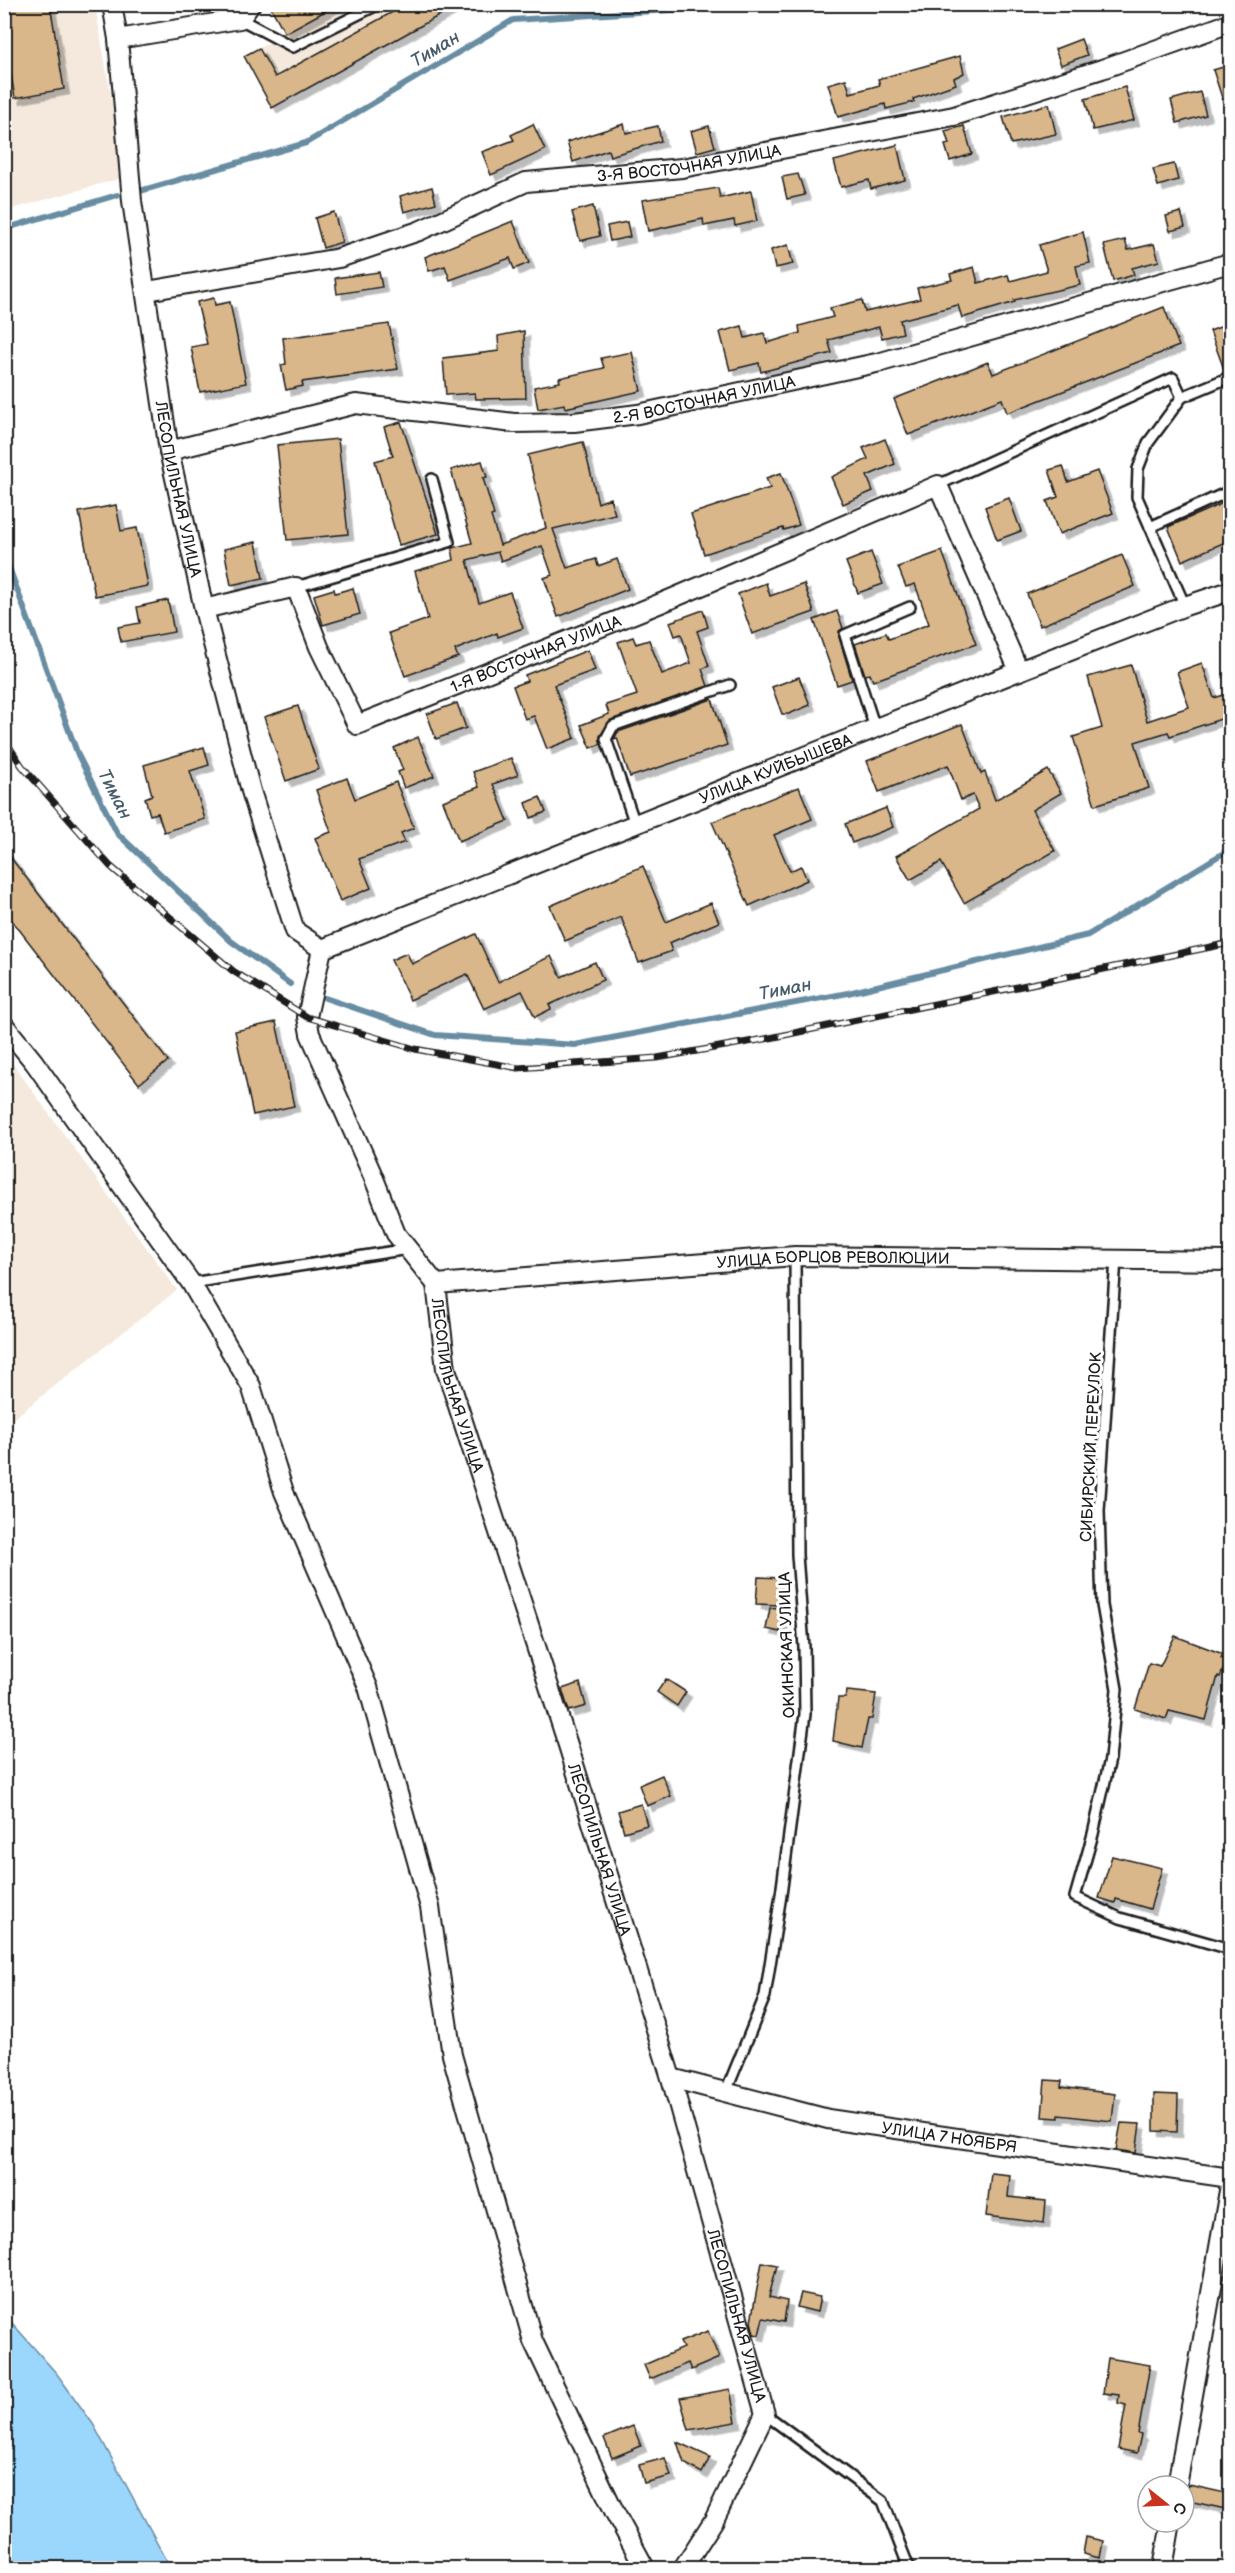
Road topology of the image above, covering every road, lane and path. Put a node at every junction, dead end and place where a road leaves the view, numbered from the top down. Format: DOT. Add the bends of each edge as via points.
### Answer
graph roads {
  1 [pos="112,4"];
  2 [pos="379,4"];
  3 [pos="246,12"];
  4 [pos="1230,23"];
  5 [pos="118,39"];
  6 [pos="1230,263"];
  7 [pos="147,291"];
  8 [pos="1230,377"];
  9 [pos="1182,396"];
  10 [pos="169,452"];
  11 [pos="432,479"];
  12 [pos="938,484"];
  13 [pos="1230,491"];
  14 [pos="1150,527"];
  15 [pos="296,587"];
  16 [pos="1230,591"];
  17 [pos="1185,606"];
  18 [pos="910,607"];
  19 [pos="204,609"];
  20 [pos="1018,671"];
  21 [pos="730,685"];
  22 [pos="875,728"];
  23 [pos="635,824"];
  24 [pos="322,949"];
  25 [pos="4,1025"];
  26 [pos="408,1249"];
  27 [pos="795,1256"];
  28 [pos="1116,1259"];
  29 [pos="1230,1262"];
  30 [pos="191,1283"];
  31 [pos="436,1284"];
  32 [pos="1230,1949"];
  33 [pos="671,2078"];
  34 [pos="725,2094"];
  35 [pos="1230,2178"];
  36 [pos="1230,2185"];
  37 [pos="765,2414"];
  38 [pos="1179,2474"];
  39 [pos="1169,2534"];
  40 [pos="645,2568"];
  41 [pos="683,2568"];
  42 [pos="909,2568"];
  43 [pos="1163,2568"];
  1 -- 5 [label="street, ЛЕСОПИЛЬНАЯ УЛИЦА"];
  2 -- 3 [label="lane" via="293,47"];
  3 -- 5 [label="street"];
  4 -- 7 [label="street, 3-Я ВОСТОЧНАЯ УЛИЦА" via="954,116 682,168 526,182 419,231 339,258"];
  5 -- 7 [label="street, ЛЕСОПИЛЬНАЯ УЛИЦА" via="132,201"];
  6 -- 10 [label="street, 2-Я ВОСТОЧНАЯ УЛИЦА" via="881,362 638,414 574,422 514,423 356,404"];
  7 -- 10 [label="street, ЛЕСОПИЛЬНАЯ УЛИЦА"];
  8 -- 9 [label="lane"];
  9 -- 12 [label="lane" via="1173,378"];
  9 -- 14 [label="lane" via="1148,443 1138,469 1137,497"];
  10 -- 19 [label="street, ЛЕСОПИЛЬНАЯ УЛИЦА"];
  11 -- 15 [label="lane" via="449,542"];
  12 -- 15 [label="street, 1-Я ВОСТОЧНАЯ УЛИЦА" via="666,601 357,725"];
  12 -- 20 [label="street"];
  13 -- 14 [label="lane"];
  14 -- 17 [label="lane"];
  15 -- 19 [label="street"];
  16 -- 17 [label="street, УЛИЦА КУЙБЫШЕВА"];
  17 -- 20 [label="street, УЛИЦА КУЙБЫШЕВА"];
  18 -- 22 [label="lane" via="845,634"];
  19 -- 24 [label="street, ЛЕСОПИЛЬНАЯ УЛИЦА" via="251,790 295,931"];
  20 -- 22 [label="street, УЛИЦА КУЙБЫШЕВА"];
  21 -- 23 [label="lane" via="613,726 606,739"];
  22 -- 23 [label="street, УЛИЦА КУЙБЫШЕВА"];
  23 -- 24 [label="street, УЛИЦА КУЙБЫШЕВА"];
  24 -- 26 [label="street" via="307,1017 310,1034 396,1234"];
  25 -- 30 [label="street"];
  26 -- 30 [label="lane"];
  26 -- 31 [label="street"];
  27 -- 28 [label="street, УЛИЦА БОРЦОВ РЕВОЛЮЦИИ"];
  27 -- 31 [label="street, УЛИЦА БОРЦОВ РЕВОЛЮЦИИ"];
  27 -- 34 [label="lane, ОКИНСКАЯ УЛИЦА" via="797,1554 805,1714 765,1996"];
  28 -- 29 [label="street, УЛИЦА БОРЦОВ РЕВОЛЮЦИИ"];
  28 -- 32 [label="lane, СИБИРСКИЙ ПЕРЕУЛОК" via="1100,1511 1102,1605 1117,1689 1110,1759 1075,1897 1120,1918"];
  30 -- 40 [label="street" via="251,1386 284,1492 368,1687 430,1907 452,2055 533,2341"];
  31 -- 33 [label="street, ЛЕСОПИЛЬНАЯ УЛИЦА" via="446,1369"];
  33 -- 34 [label="street, УЛИЦА 7 НОЯБРЯ"];
  33 -- 37 [label="street, ЛЕСОПИЛЬНАЯ УЛИЦА"];
  34 -- 35 [label="street, УЛИЦА 7 НОЯБРЯ" via="828,2119"];
  36 -- 38 [label="street"];
  37 -- 41 [label="street, ЛЕСОПИЛЬНАЯ УЛИЦА" via="714,2520"];
  37 -- 42 [label="lane, ЛЕСОПИЛЬНАЯ УЛИЦА" via="883,2501"];
  39 -- 43 [label="street"];
}
